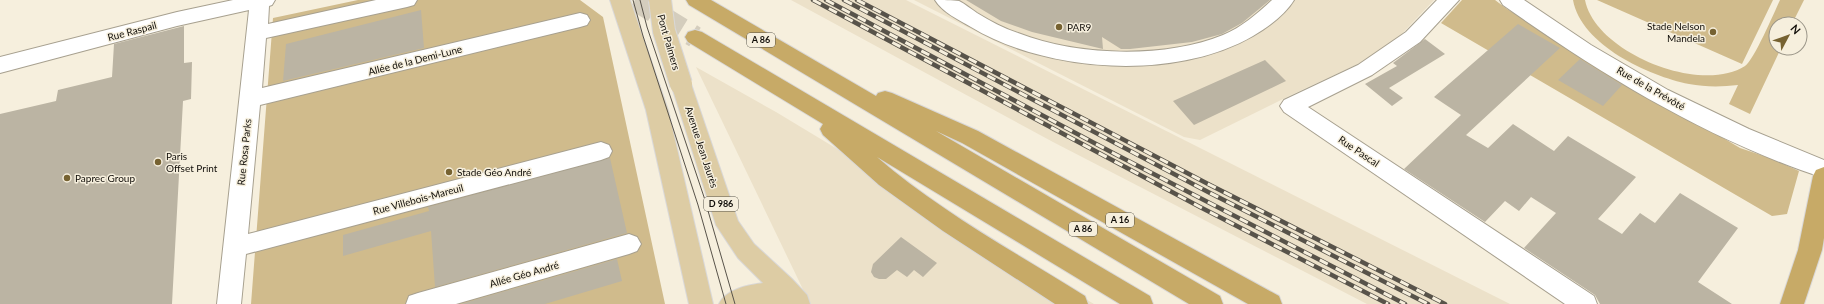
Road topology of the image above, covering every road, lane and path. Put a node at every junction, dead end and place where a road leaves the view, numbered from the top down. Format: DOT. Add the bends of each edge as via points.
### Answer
graph roads {
  1 [pos="262,0"];
  2 [pos="407,0"];
  3 [pos="620,0"];
  4 [pos="696,0"];
  5 [pos="944,0"];
  6 [pos="1284,0"];
  7 [pos="1449,0"];
  8 [pos="1510,0"];
  9 [pos="659,3"];
  10 [pos="580,20"];
  11 [pos="257,33"];
  12 [pos="695,37"];
  13 [pos="0,65"];
  14 [pos="827,78"];
  15 [pos="681,84"];
  16 [pos="250,99"];
  17 [pos="813,108"];
  18 [pos="601,151"];
  19 [pos="1824,169"];
  20 [pos="1824,176"];
  21 [pos="629,244"];
  22 [pos="235,247"];
  23 [pos="798,303"];
  24 [pos="229,304"];
  25 [pos="418,304"];
  26 [pos="701,304"];
  27 [pos="731,304"];
  28 [pos="1076,304"];
  29 [pos="1141,304"];
  30 [pos="1211,304"];
  31 [pos="1270,304"];
  32 [pos="1585,304"];
  33 [pos="1792,304"];
  1 -- 11 [label="street, Rue Rosa Parks"];
  1 -- 13 [label="street, Rue Raspail" via="177,19"];
  2 -- 11 [label="street"];
  3 -- 26 [label="main road" via="657,110"];
  4 -- 14 [label="highway, A 86"];
  5 -- 6 [label="street" via="989,29 1021,43 1077,56 1135,60 1190,53 1238,37 1275,12"];
  7 -- 32 [label="street, Rue Pascal" via="1413,37 1365,70 1291,106"];
  8 -- 19 [label="street, Rue de la Prévôté" via="1666,99 1775,151"];
  9 -- 15 [label="main road, Pont Palmers / D 986, bridge" via="665,33"];
  10 -- 16 [label="street, Allée de la Demi-Lune"];
  11 -- 16 [label="street, Rue Rosa Parks"];
  12 -- 17 [label="highway"];
  14 -- 30 [label="highway, A 86"];
  14 -- 31 [label="highway, A 16" via="899,105 970,137"];
  15 -- 23 [label="main road, Avenue Jean Jaurès / D 986" via="728,225 756,263"];
  16 -- 22 [label="street, Rue Rosa Parks"];
  17 -- 28 [label="highway" via="834,133 887,179 951,224"];
  17 -- 29 [label="highway"];
  18 -- 22 [label="street, Rue Villebois-Mareuil"];
  20 -- 33 [label="highway" via="1810,250"];
  21 -- 25 [label="street, Allée Géo André"];
  22 -- 24 [label="street, Rue Rosa Parks"];
  23 -- 27 [label="main road" via="787,296 766,293"];
}
